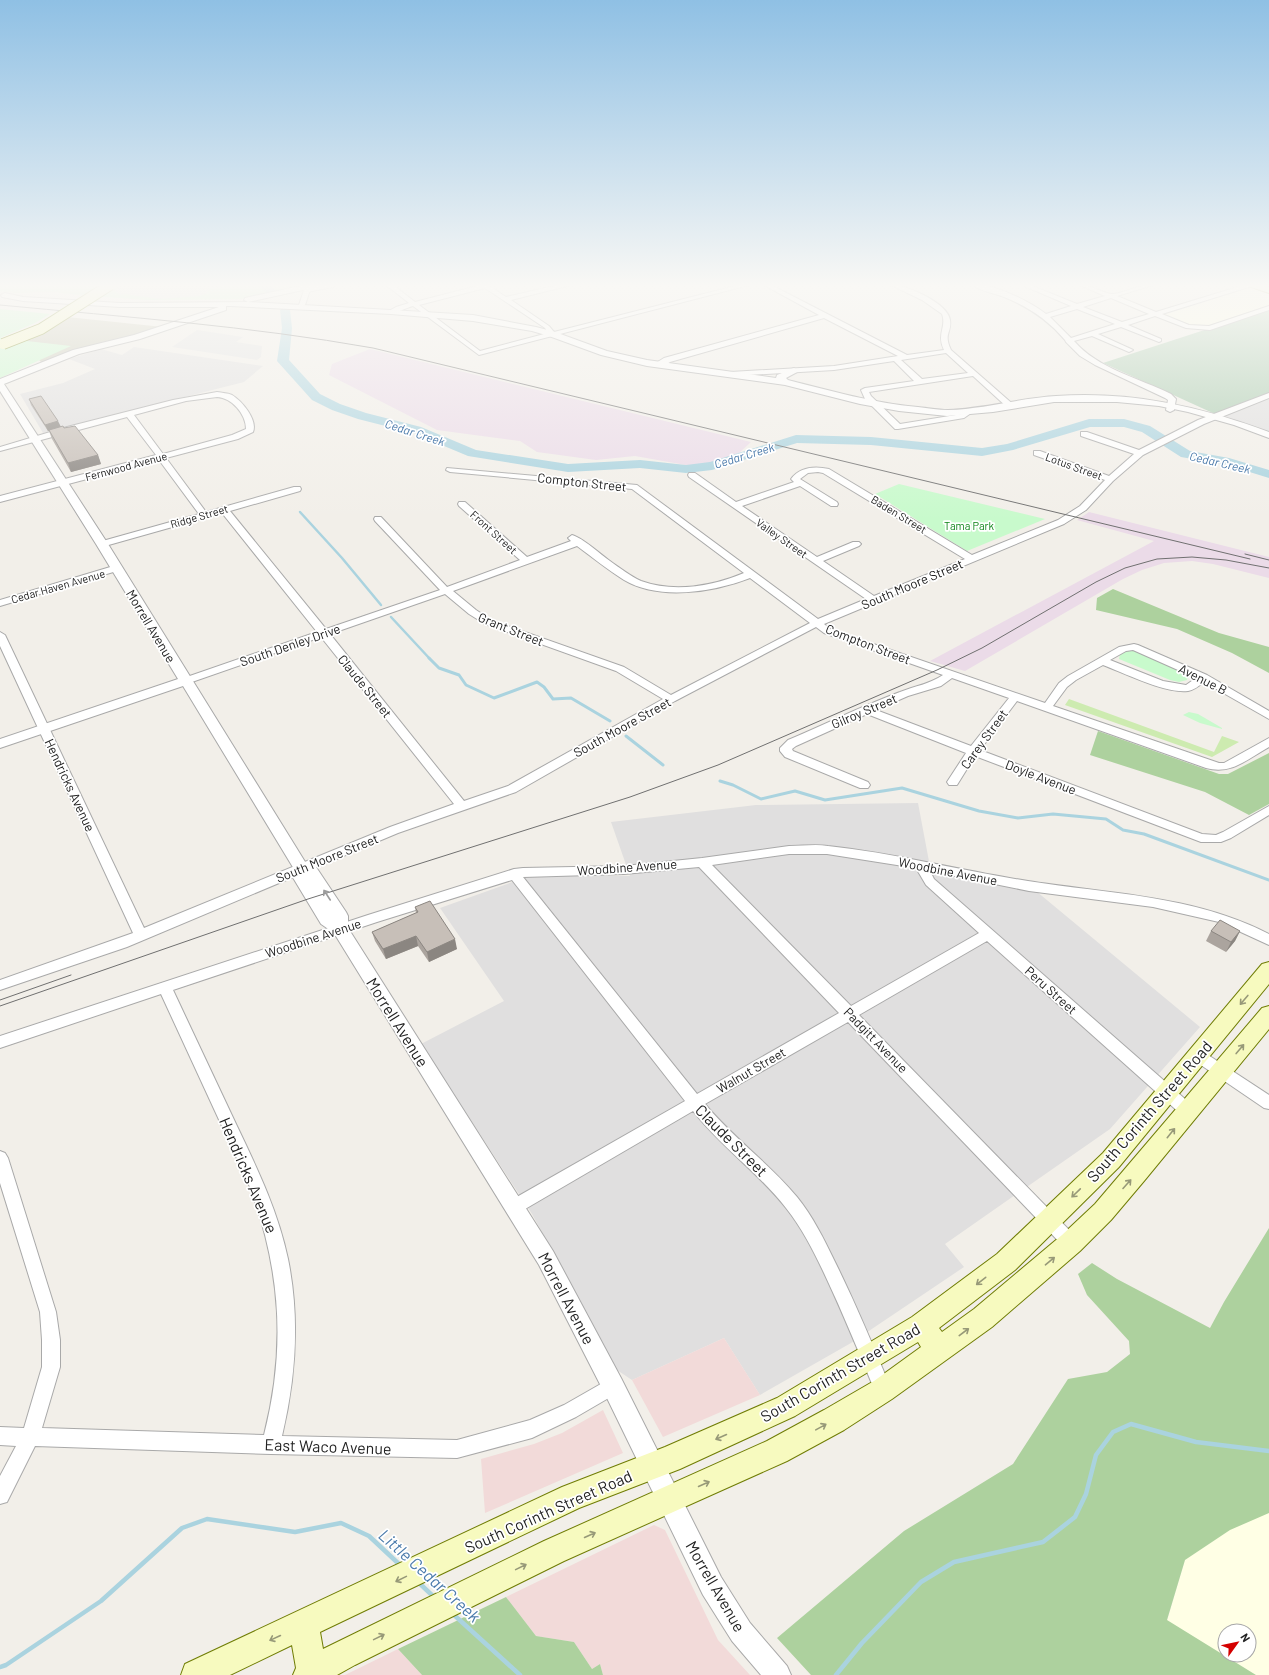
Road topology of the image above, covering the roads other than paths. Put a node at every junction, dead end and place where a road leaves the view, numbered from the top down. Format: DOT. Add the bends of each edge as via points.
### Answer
graph roads {
  1 [pos="49,363"];
  2 [pos="651,363"];
  3 [pos="663,363"];
  4 [pos="867,363"];
  5 [pos="899,363"];
  6 [pos="962,363"];
  7 [pos="1098,363"];
  8 [pos="660,365"];
  9 [pos="794,371"];
  10 [pos="730,374"];
  11 [pos="974,374"];
  12 [pos="785,382"];
  13 [pos="920,382"];
  14 [pos="0,383"];
  15 [pos="1267,397"];
  16 [pos="876,404"];
  17 [pos="1011,406"];
  18 [pos="1171,407"];
  19 [pos="970,411"];
  20 [pos="129,414"];
  21 [pos="1211,418"];
  22 [pos="1084,434"];
  23 [pos="1269,435"];
  24 [pos="34,439"];
  25 [pos="1269,444"];
  26 [pos="0,449"];
  27 [pos="1037,453"];
  28 [pos="1140,454"];
  29 [pos="161,456"];
  30 [pos="450,470"];
  31 [pos="692,475"];
  32 [pos="1110,479"];
  33 [pos="798,481"];
  34 [pos="63,483"];
  35 [pos="297,489"];
  36 [pos="0,500"];
  37 [pos="462,504"];
  38 [pos="834,504"];
  39 [pos="735,505"];
  40 [pos="224,509"];
  41 [pos="204,515"];
  42 [pos="378,519"];
  43 [pos="102,544"];
  44 [pos="856,544"];
  45 [pos="972,559"];
  46 [pos="526,561"];
  47 [pos="815,561"];
  48 [pos="117,568"];
  49 [pos="751,574"];
  50 [pos="446,590"];
  51 [pos="873,600"];
  52 [pos="0,603"];
  53 [pos="817,623"];
  54 [pos="323,633"];
  55 [pos="0,635"];
  56 [pos="1103,661"];
  57 [pos="950,675"];
  58 [pos="1203,677"];
  59 [pos="185,681"];
  60 [pos="1014,697"];
  61 [pos="671,699"];
  62 [pos="1047,708"];
  63 [pos="866,710"];
  64 [pos="1269,716"];
  65 [pos="43,729"];
  66 [pos="1269,742"];
  67 [pos="0,744"];
  68 [pos="973,752"];
  69 [pos="953,782"];
  70 [pos="864,785"];
  71 [pos="462,806"];
  72 [pos="1269,810"];
  73 [pos="702,862"];
  74 [pos="920,864"];
  75 [pos="302,869"];
  76 [pos="514,874"];
  77 [pos="340,929"];
  78 [pos="988,934"];
  79 [pos="141,935"];
  80 [pos="1269,940"];
  81 [pos="1269,970"];
  82 [pos="0,985"];
  83 [pos="165,987"];
  84 [pos="850,1013"];
  85 [pos="1269,1014"];
  86 [pos="0,1042"];
  87 [pos="1197,1055"];
  88 [pos="1221,1071"];
  89 [pos="1166,1092"];
  90 [pos="694,1102"];
  91 [pos="1269,1103"];
  92 [pos="1188,1111"];
  93 [pos="0,1158"];
  94 [pos="514,1207"];
  95 [pos="1049,1220"];
  96 [pos="1071,1243"];
  97 [pos="922,1326"];
  98 [pos="940,1350"];
  99 [pos="869,1359"];
  100 [pos="613,1386"];
  101 [pos="883,1390"];
  102 [pos="0,1436"];
  103 [pos="30,1437"];
  104 [pos="271,1445"];
  105 [pos="652,1466"];
  106 [pos="0,1495"];
  107 [pos="668,1500"];
  108 [pos="303,1624"];
  109 [pos="774,1671"];
  110 [pos="310,1674"];
  111 [pos="196,1675"];
  1 -- 14 [label="street"];
  2 -- 8 [label="street"];
  3 -- 8 [label="street"];
  4 -- 9 [label="street"];
  5 -- 13 [label="street"];
  6 -- 11 [label="street"];
  7 -- 18 [label="street" via="1168,396 1172,399"];
  8 -- 10 [label="street"];
  9 -- 10 [label="street"];
  9 -- 12 [label="street" via="780,377"];
  10 -- 12 [label="street"];
  11 -- 13 [label="street"];
  11 -- 17 [label="street"];
  12 -- 16 [label="street"];
  13 -- 16 [label="street" via="865,390"];
  14 -- 24 [label="street, Morrell Avenue"];
  15 -- 21 [label="street, South Moore Street"];
  16 -- 19 [label="street" via="925,412"];
  16 -- 19 [label="street" via="898,427 964,416"];
  17 -- 18 [label="street" via="1074,398 1118,399"];
  17 -- 19 [label="street"];
  18 -- 21 [label="street"];
  20 -- 24 [label="street"];
  20 -- 29 [label="street"];
  20 -- 29 [label="street, Fernwood Avenue" via="216,395 232,398 249,418 251,425 246,433"];
  21 -- 23 [label="street"];
  21 -- 25 [label="street"];
  21 -- 28 [label="street, South Moore Street"];
  22 -- 28 [label="street"];
  24 -- 26 [label="street"];
  24 -- 34 [label="street, Morrell Avenue"];
  27 -- 32 [label="street, Lotus Street"];
  28 -- 32 [label="street, South Moore Street"];
  29 -- 34 [label="street, Fernwood Avenue"];
  29 -- 41 [label="street"];
  30 -- 49 [label="street, Compton Street" via="634,487"];
  31 -- 39 [label="street, Valley Street"];
  32 -- 45 [label="street, South Moore Street" via="1073,516"];
  33 -- 38 [label="street"];
  33 -- 39 [label="street"];
  33 -- 45 [label="street, Baden Street" via="798,476 807,471 826,471"];
  34 -- 36 [label="street, Fernwood Avenue"];
  34 -- 43 [label="street, Morrell Avenue"];
  35 -- 40 [label="street, Ridge Street"];
  37 -- 46 [label="street, Front Street"];
  39 -- 47 [label="street, Valley Street"];
  40 -- 41 [label="street, Ridge Street"];
  40 -- 54 [label="street, Claude Street"];
  41 -- 43 [label="street, Ridge Street"];
  42 -- 50 [label="street, Grant Street"];
  43 -- 48 [label="street, Morrell Avenue"];
  44 -- 47 [label="street"];
  45 -- 51 [label="street, South Moore Street"];
  46 -- 49 [label="street, South Denley Drive" via="575,540 628,578 654,587 726,584"];
  46 -- 50 [label="street, South Denley Drive"];
  47 -- 51 [label="street, Valley Street"];
  48 -- 52 [label="street, Cedar Haven Avenue"];
  48 -- 59 [label="street, Morrell Avenue"];
  49 -- 53 [label="street, Compton Street"];
  50 -- 54 [label="street, South Denley Drive"];
  50 -- 61 [label="street, Grant Street" via="475,615 488,622 620,669"];
  51 -- 53 [label="street, South Moore Street"];
  53 -- 57 [label="street, Compton Street" via="827,631"];
  53 -- 61 [label="street, South Moore Street"];
  54 -- 59 [label="street, South Denley Drive"];
  54 -- 71 [label="street, Claude Street"];
  55 -- 65 [label="street, Hendricks Avenue"];
  56 -- 58 [label="street" via="1172,687 1189,688"];
  56 -- 58 [label="street, Avenue B" via="1127,647 1134,647"];
  56 -- 62 [label="street" via="1063,685"];
  57 -- 60 [label="street, Compton Street"];
  57 -- 63 [label="street, Gilroy Street" via="937,684"];
  58 -- 64 [label="street, Avenue B"];
  59 -- 65 [label="street, South Denley Drive"];
  59 -- 75 [label="street, Morrell Avenue"];
  60 -- 62 [label="street, Compton Street"];
  60 -- 68 [label="street, Carey Street"];
  61 -- 71 [label="street, South Moore Street" via="512,788"];
  62 -- 66 [label="street, Compton Street" via="1219,767 1227,766"];
  63 -- 68 [label="street, Doyle Avenue"];
  63 -- 70 [label="street, Gilroy Street" via="786,748 789,754"];
  65 -- 67 [label="street, South Denley Drive"];
  65 -- 79 [label="street, Hendricks Avenue"];
  68 -- 69 [label="street, Carey Street"];
  68 -- 72 [label="street, Doyle Avenue" via="1201,838 1217,839 1227,835"];
  71 -- 75 [label="street, South Moore Street" via="394,830"];
  73 -- 74 [label="street, Woodbine Avenue" via="810,849"];
  73 -- 76 [label="street, Woodbine Avenue" via="624,870 538,871"];
  73 -- 84 [label="street, Padgitt Avenue"];
  74 -- 78 [label="street, Peru Street" via="930,882"];
  74 -- 80 [label="street, Woodbine Avenue" via="1029,886 1153,902 1221,918"];
  75 -- 77 [label="street, Morrell Avenue" via="300,876 313,898 327,920"];
  75 -- 79 [label="street, South Moore Street"];
  76 -- 77 [label="street, Woodbine Avenue"];
  76 -- 90 [label="street, Claude Street"];
  77 -- 83 [label="street, Woodbine Avenue"];
  77 -- 94 [label="street, Morrell Avenue"];
  78 -- 84 [label="street, Walnut Street"];
  78 -- 89 [label="street, Peru Street"];
  79 -- 82 [label="street, South Moore Street"];
  81 -- 87 [label="main road, South Corinth Street Road, one-way"];
  83 -- 86 [label="street, Woodbine Avenue"];
  83 -- 104 [label="street, Hendricks Avenue" via="258,1187 270,1216 278,1246 286,1289 288,1325 284,1383"];
  84 -- 90 [label="street, Walnut Street"];
  84 -- 95 [label="street, Padgitt Avenue"];
  88 -- 85 [label="main road, South Corinth Street Road, one-way"];
  87 -- 88 [label="street"];
  87 -- 89 [label="main road, South Corinth Street Road"];
  88 -- 91 [label="street"];
  88 -- 92 [label="main road, South Corinth Street Road"];
  89 -- 92 [label="street, Peru Street"];
  89 -- 95 [label="main road, South Corinth Street Road, one-way" via="1111,1160"];
  90 -- 94 [label="street, Walnut Street"];
  90 -- 99 [label="street, Claude Street" via="717,1129 774,1182 804,1220 842,1293"];
  96 -- 92 [label="main road, South Corinth Street Road, one-way" via="1103,1212"];
  93 -- 103 [label="street" via="48,1312 51,1367"];
  94 -- 100 [label="street, Morrell Avenue" via="546,1258"];
  95 -- 96 [label="street, Padgitt Avenue"];
  95 -- 97 [label="main road, South Corinth Street Road, one-way" via="1006,1262"];
  98 -- 96 [label="main road, South Corinth Street Road, one-way" via="983,1318"];
  97 -- 98 [label="main road"];
  97 -- 99 [label="main road, South Corinth Street Road"];
  98 -- 101 [label="main road, South Corinth Street Road"];
  99 -- 101 [label="street, Claude Street"];
  99 -- 105 [label="main road, South Corinth Street Road, one-way" via="786,1408"];
  100 -- 104 [label="street, East Waco Avenue" via="532,1429 457,1449"];
  100 -- 105 [label="street, Morrell Avenue"];
  107 -- 101 [label="main road, South Corinth Street Road, one-way" via="778,1451"];
  102 -- 103 [label="street, East Waco Avenue"];
  103 -- 104 [label="street, East Waco Avenue"];
  103 -- 106 [label="street"];
  105 -- 107 [label="street, Morrell Avenue"];
  105 -- 108 [label="main road, South Corinth Street Road, one-way" via="572,1497"];
  107 -- 109 [label="street, Morrell Avenue" via="712,1586 741,1632"];
  110 -- 107 [label="main road, South Corinth Street Road, one-way" via="344,1654 487,1583"];
  108 -- 110 [label="main road"];
  108 -- 111 [label="main road, South Corinth Street Road, one-way"];
}
